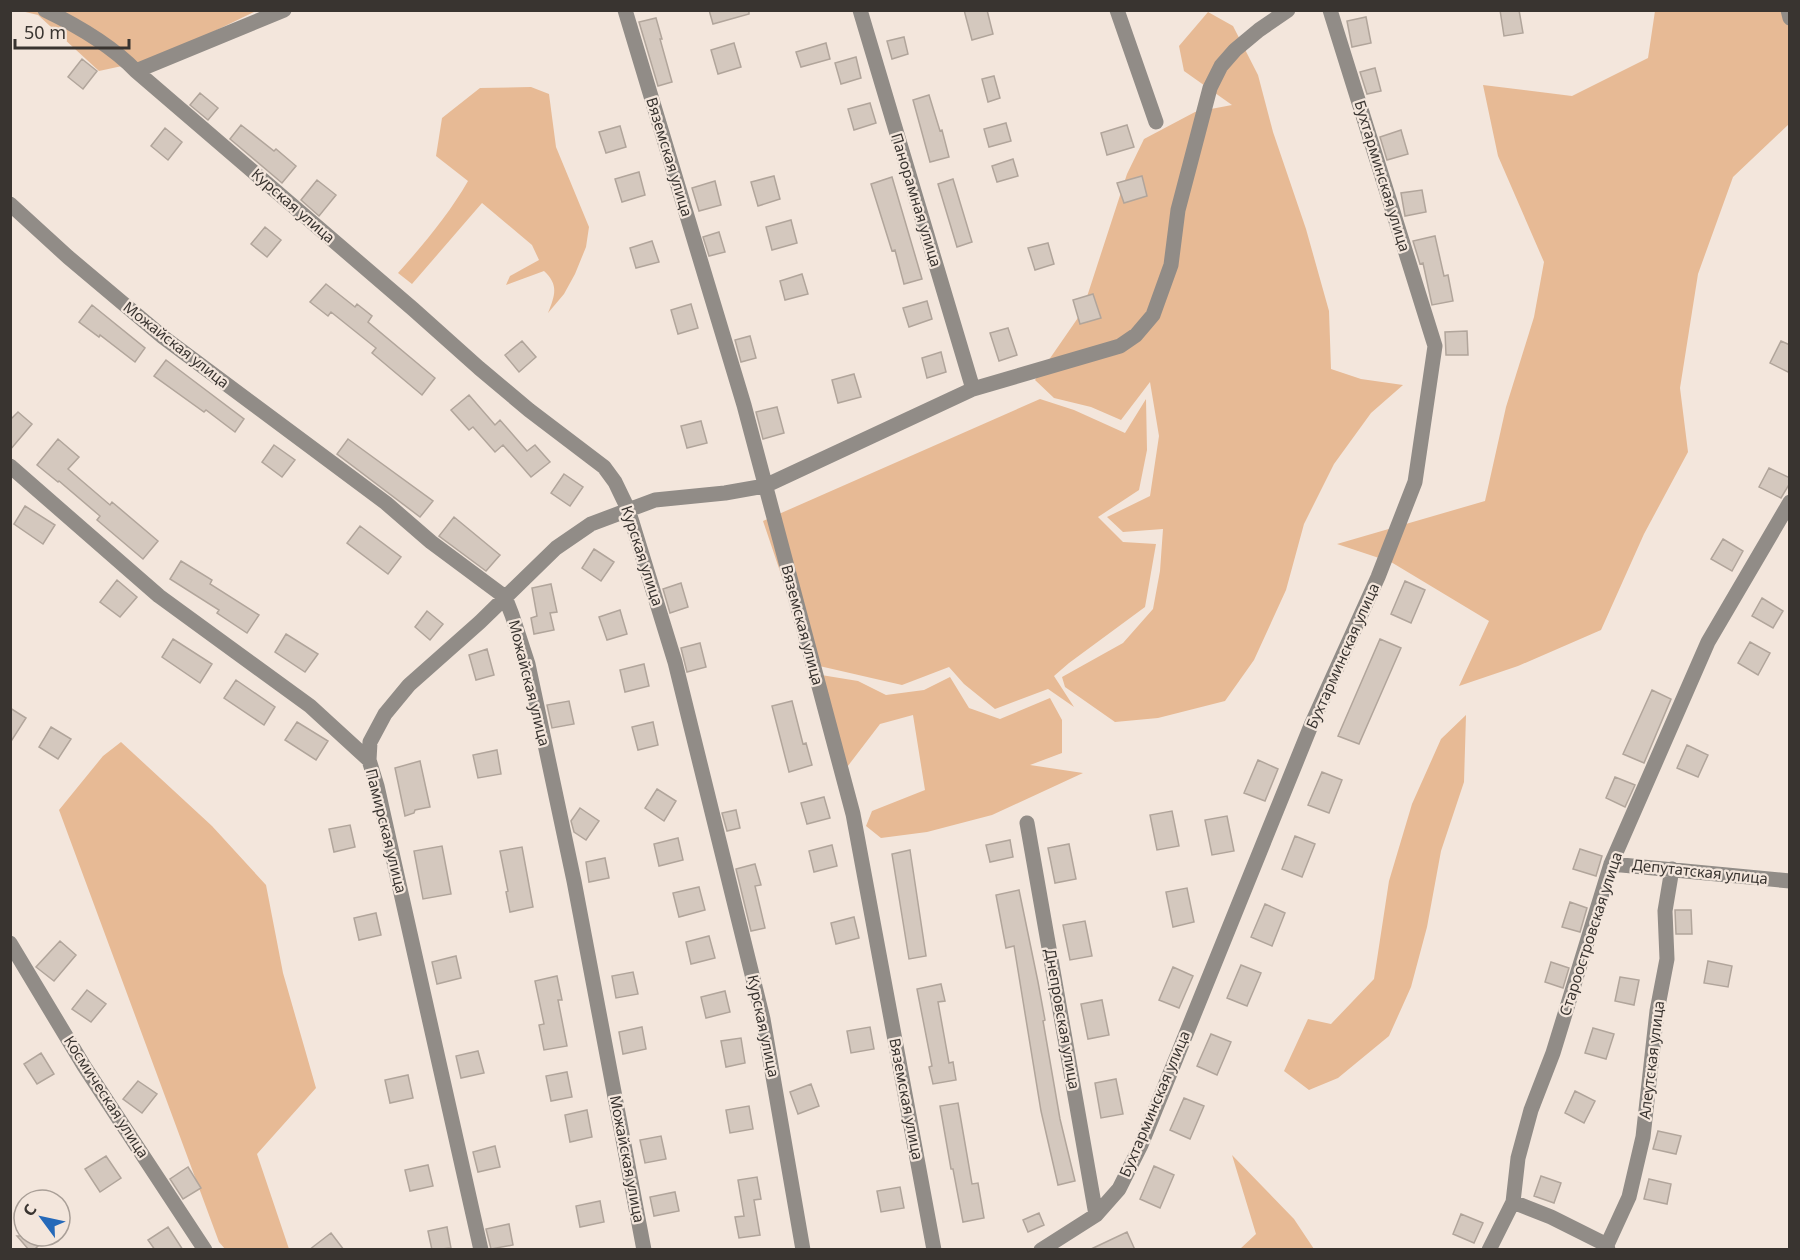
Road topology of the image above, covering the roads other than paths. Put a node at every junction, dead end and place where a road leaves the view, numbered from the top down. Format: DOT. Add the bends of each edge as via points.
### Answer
graph roads {
  1 [pos="45,10"];
  2 [pos="284,10"];
  3 [pos="625,10"];
  4 [pos="860,10"];
  5 [pos="1117,10"];
  6 [pos="1288,10"];
  7 [pos="1330,10"];
  8 [pos="1788,10"];
  9 [pos="1790,18"];
  10 [pos="136,71"];
  11 [pos="1156,122"];
  12 [pos="10,204"];
  13 [pos="973,389"];
  14 [pos="10,466"];
  15 [pos="765,486"];
  16 [pos="1790,502"];
  17 [pos="628,509"];
  18 [pos="1785,518"];
  19 [pos="505,597"];
  20 [pos="369,760"];
  21 [pos="1027,823"];
  22 [pos="1611,864"];
  23 [pos="1672,869"];
  24 [pos="1790,881"];
  25 [pos="10,943"];
  26 [pos="1513,1202"];
  27 [pos="1096,1215"];
  28 [pos="1608,1247"];
  29 [pos="205,1250"];
  30 [pos="482,1250"];
  31 [pos="644,1250"];
  32 [pos="803,1250"];
  33 [pos="934,1250"];
  34 [pos="1041,1250"];
  35 [pos="1489,1250"];
  1 -- 10 [label="street, Курская улица" via="100,41"];
  2 -- 10 [label="street"];
  3 -- 15 [label="street, Вяземская улица"];
  4 -- 13 [label="street, Панорамная улица"];
  5 -- 11 [label="street"];
  6 -- 13 [label="street" via="1235,50 1210,88 1179,210 1171,265 1153,315 1120,346"];
  7 -- 27 [label="street, Бухтарминская улица" via="1435,346 1415,482 1378,577 1312,723 1141,1145 1119,1189"];
  8 -- 9 [label="street"];
  10 -- 17 [label="street, Курская улица" via="512,396 604,467"];
  12 -- 19 [label="street, Можайская улица" via="163,337"];
  13 -- 15 [label="street"];
  14 -- 20 [label="street, Памирская улица" via="159,596 310,706"];
  15 -- 17 [label="street" via="655,500"];
  15 -- 33 [label="street, Вяземская улица" via="853,814"];
  16 -- 18 [label="street, Староостровская улица"];
  17 -- 19 [label="street" via="591,524 556,548"];
  17 -- 32 [label="street, Курская улица" via="675,662 764,1019"];
  18 -- 22 [label="street, Староостровская улица" via="1708,642"];
  19 -- 20 [label="street" via="409,685 370,742"];
  19 -- 31 [label="street, Можайская улица" via="528,664 555,789"];
  20 -- 30 [label="street, Памирская улица"];
  21 -- 27 [label="street, Днепровская улица"];
  22 -- 23 [label="street, Депутатская улица"];
  22 -- 26 [label="street, Староостровская улица" via="1553,1053 1531,1110 1518,1158"];
  23 -- 24 [label="street, Депутатская улица"];
  23 -- 28 [label="street, Алеутская улица" via="1665,912 1667,959 1643,1137 1629,1197"];
  25 -- 29 [label="street, Космическая улица" via="84,1066"];
  26 -- 28 [label="street, Алеутская улица"];
  26 -- 35 [label="street, Староостровская улица"];
  27 -- 34 [label="street, Бухтарминская улица"];
}
